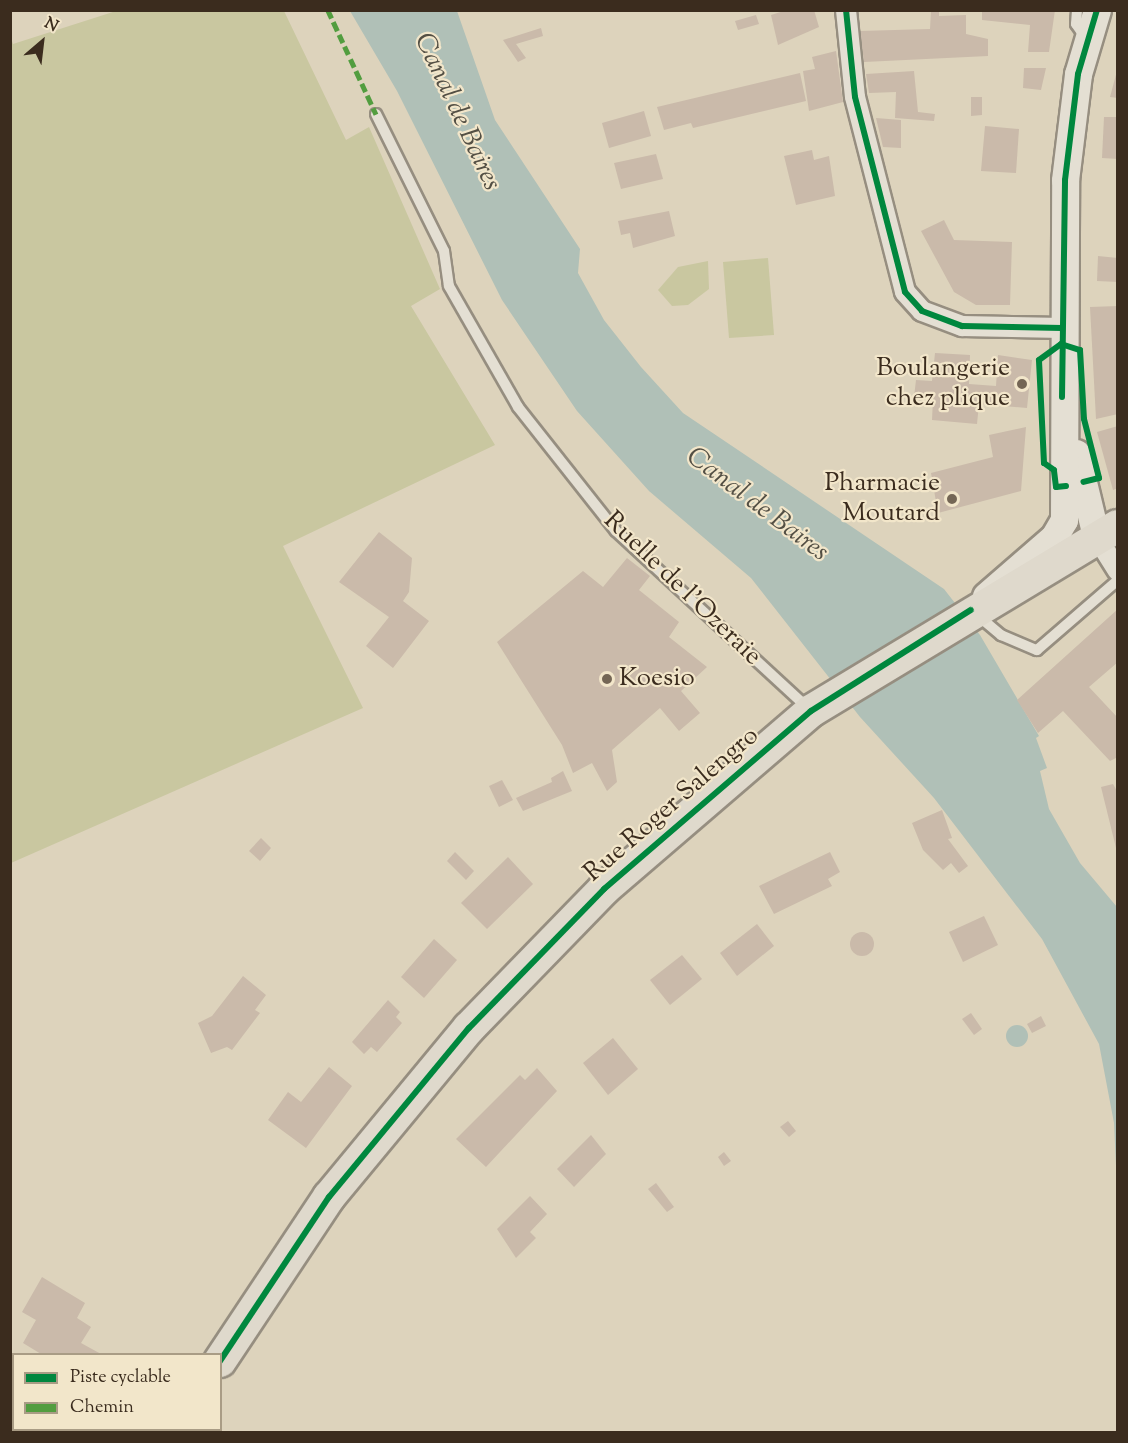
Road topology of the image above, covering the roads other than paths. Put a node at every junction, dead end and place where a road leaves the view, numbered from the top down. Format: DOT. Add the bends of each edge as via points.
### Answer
graph roads {
  1 [pos="846,10"];
  2 [pos="1077,10"];
  3 [pos="1097,10"];
  4 [pos="1088,42"];
  5 [pos="376,114"];
  6 [pos="1062,328"];
  7 [pos="1062,397"];
  8 [pos="1066,477"];
  9 [pos="1107,531"];
  10 [pos="1118,571"];
  11 [pos="1118,580"];
  12 [pos="971,610"];
  13 [pos="811,711"];
  14 [pos="222,1358"];
  1 -- 6 [label="street" via="855,97 905,292 922,311 962,326"];
  2 -- 4 [label="lane" via="1076,24"];
  3 -- 4 [label="main road"];
  4 -- 6 [label="main road" via="1078,74 1065,180"];
  5 -- 13 [label="lane, Ruelle de l'Ozeraie" via="444,251 449,286 518,408 616,531"];
  6 -- 7 [label="main road"];
  7 -- 8 [label="main road"];
  7 -- 9 [label="main road"];
  8 -- 9 [label="main road"];
  8 -- 12 [label="main road" via="1064,520 1054,537"];
  9 -- 10 [label="street"];
  9 -- 12 [label="main road, Rue Roger Salengro"];
  11 -- 12 [label="lane" via="1037,650 1001,634"];
  12 -- 13 [label="main road, Rue Roger Salengro"];
  13 -- 14 [label="main road, Rue Roger Salengro" via="604,889 469,1028 329,1197"];
}
